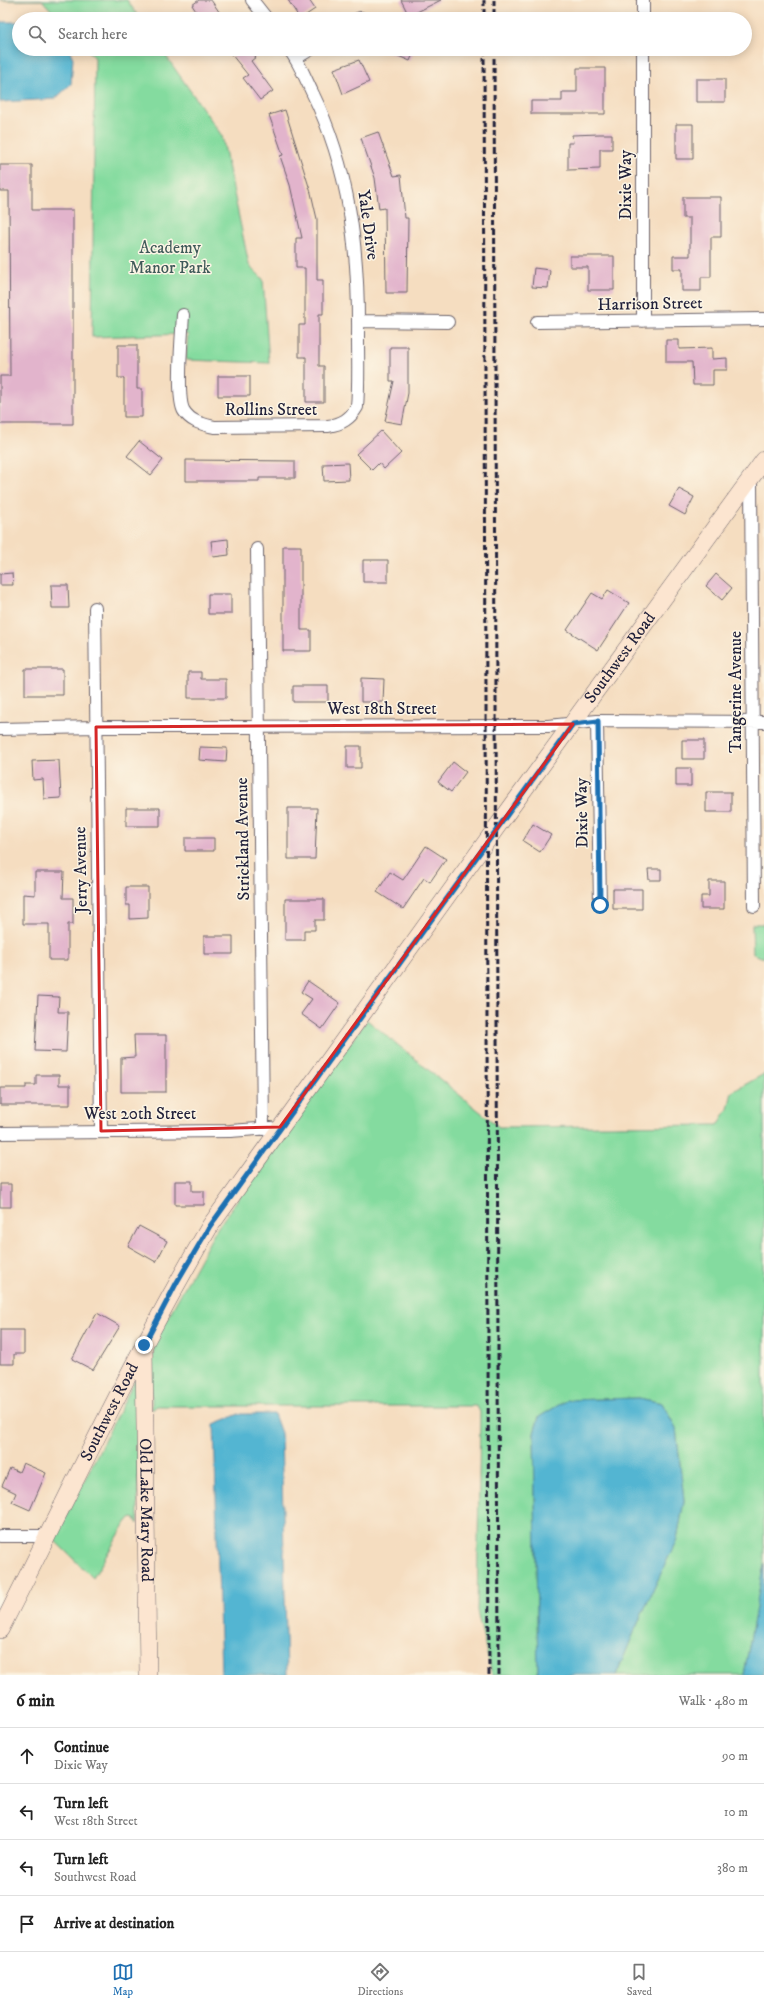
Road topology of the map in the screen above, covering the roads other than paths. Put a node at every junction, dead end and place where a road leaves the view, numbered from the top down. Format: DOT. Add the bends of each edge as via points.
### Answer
graph roads {
  1 [pos="252,0"];
  2 [pos="643,0"];
  3 [pos="261,12"];
  4 [pos="643,12"];
  5 [pos="293,56"];
  6 [pos="643,56"];
  7 [pos="183,315"];
  8 [pos="764,319"];
  9 [pos="643,321"];
  10 [pos="358,322"];
  11 [pos="448,322"];
  12 [pos="536,322"];
  13 [pos="351,417"];
  14 [pos="764,460"];
  15 [pos="751,478"];
  16 [pos="257,549"];
  17 [pos="95,608"];
  18 [pos="598,721"];
  19 [pos="759,722"];
  20 [pos="573,724"];
  21 [pos="96,726"];
  22 [pos="258,727"];
  23 [pos="0,729"];
  24 [pos="600,905"];
  25 [pos="754,906"];
  26 [pos="280,1127"];
  27 [pos="263,1128"];
  28 [pos="101,1131"];
  29 [pos="0,1133"];
  30 [pos="144,1345"];
  31 [pos="0,1536"];
  32 [pos="48,1536"];
  33 [pos="0,1630"];
  34 [pos="148,1675"];
  1 -- 3 [label="street"];
  2 -- 4 [label="street"];
  5 -- 10 [label="street, Yale Drive" via="333,139 343,175 351,211 356,259"];
  6 -- 9 [label="street, Dixie Way"];
  7 -- 13 [label="street, Rollins Street" via="180,396 183,410 190,418 200,424 214,427 328,426 340,424"];
  8 -- 9 [label="street, Harrison Street"];
  9 -- 12 [label="street, Harrison Street"];
  10 -- 11 [label="street"];
  10 -- 13 [label="street, Yale Drive" via="358,395 357,407"];
  14 -- 15 [label="street, Southwest Road"];
  15 -- 19 [label="street, Tangerine Avenue"];
  15 -- 20 [label="street, Southwest Road"];
  16 -- 22 [label="street, Strickland Avenue"];
  17 -- 21 [label="street, Jerry Avenue"];
  18 -- 19 [label="street, West 18th Street"];
  18 -- 20 [label="street, West 18th Street"];
  18 -- 24 [label="street, Dixie Way"];
  19 -- 25 [label="street, Tangerine Avenue"];
  20 -- 22 [label="street, West 18th Street"];
  20 -- 26 [label="street, Southwest Road"];
  21 -- 22 [label="street, West 18th Street"];
  21 -- 23 [label="street, West 18th Street"];
  21 -- 28 [label="street, Jerry Avenue"];
  22 -- 27 [label="street, Strickland Avenue"];
  26 -- 27 [label="street, West 20th Street"];
  26 -- 30 [label="street, Southwest Road" via="210,1226"];
  27 -- 28 [label="street, West 20th Street" via="230,1131"];
  28 -- 29 [label="street, West 20th Street"];
  30 -- 32 [label="street, Southwest Road"];
  30 -- 34 [label="street, Old Lake Mary Road"];
  31 -- 32 [label="street"];
  32 -- 33 [label="street, Southwest Road"];
}
